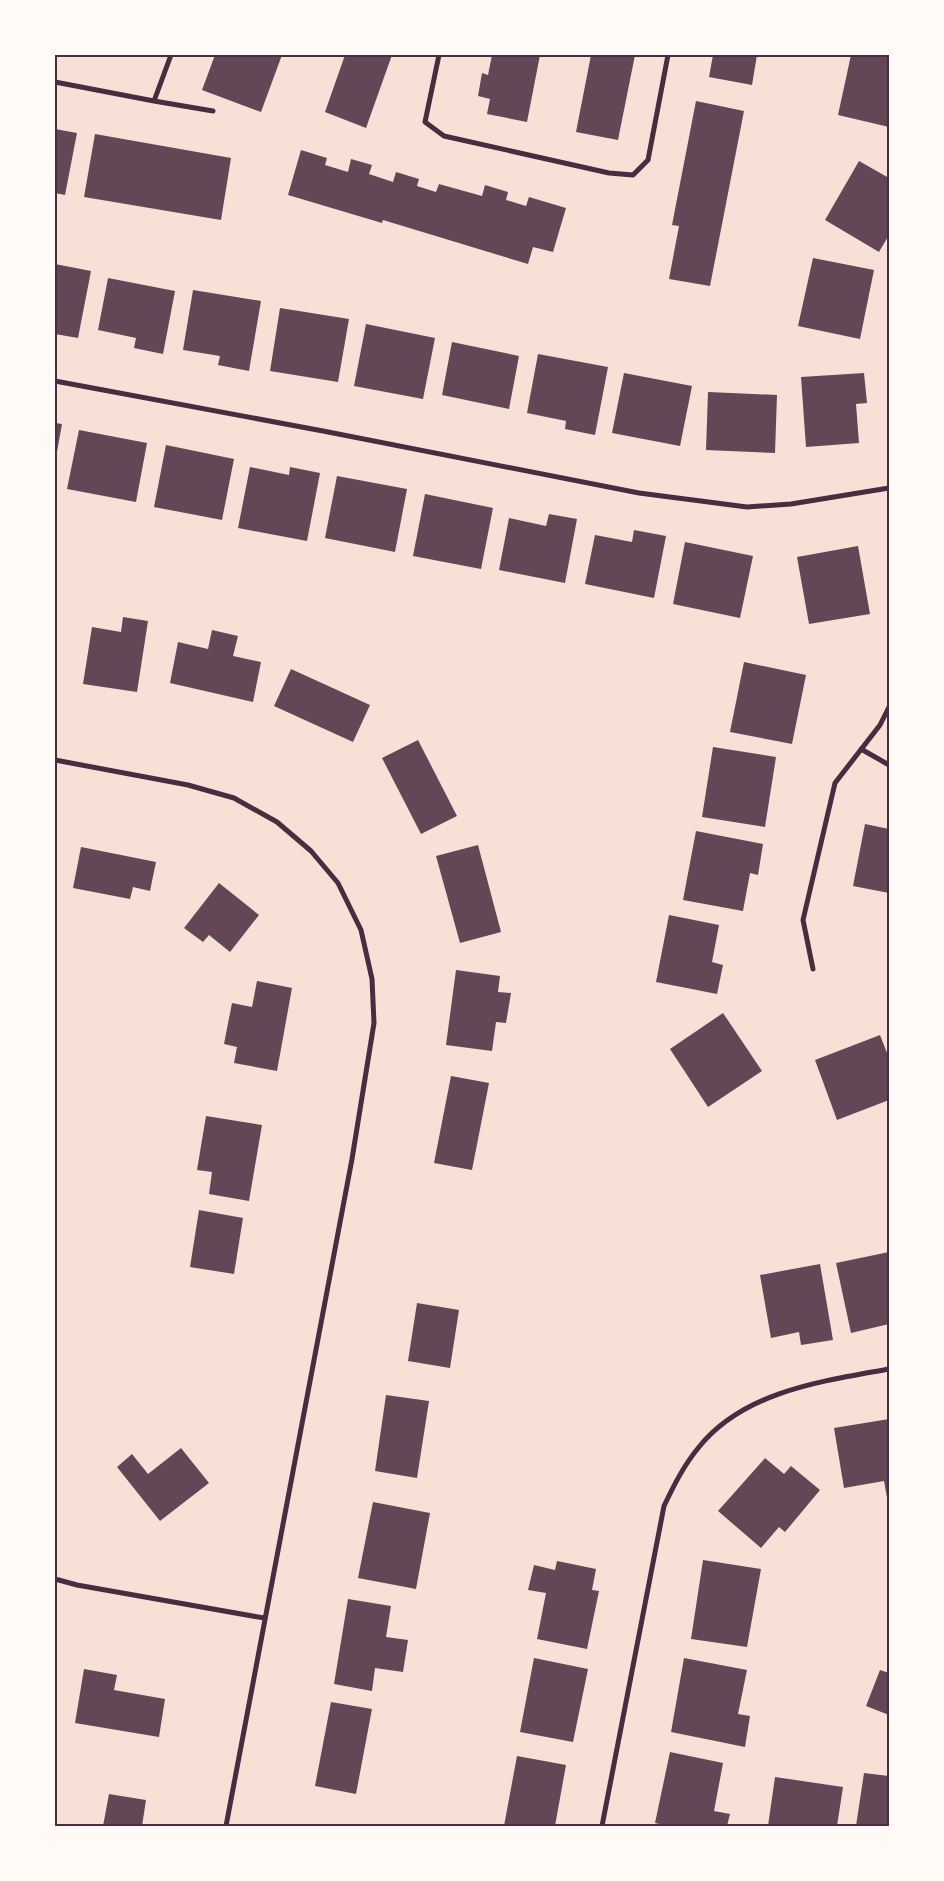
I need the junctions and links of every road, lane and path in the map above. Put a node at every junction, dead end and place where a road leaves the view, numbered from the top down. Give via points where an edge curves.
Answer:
1 (171, 55) edge
2 (439, 55) edge
3 (668, 55) edge
4 (55, 82) edge
5 (154, 101) junction
6 (214, 111) dead end
7 (55, 381) edge
8 (889, 488) edge
9 (889, 707) edge
10 (861, 749) junction
11 (55, 760) edge
12 (889, 765) edge
13 (813, 969) dead end
14 (889, 1369) edge
15 (55, 1579) edge
16 (264, 1618) junction
17 (226, 1826) edge
18 (602, 1826) edge

1 - 5 street
2 - 3 street via 425,122 444,136 609,173 633,175 648,160
4 - 5 street
5 - 6 street
7 - 8 street via 639,492 747,507 792,504
9 - 10 street
10 - 12 street
10 - 13 street via 835,784 802,920
11 - 16 street via 188,785 234,798 277,822 311,851 338,883 361,930 372,979 374,1023 343,1206
14 - 18 street via 797,1388 757,1402 724,1423 700,1446 680,1474 664,1506
15 - 16 street
16 - 17 street

